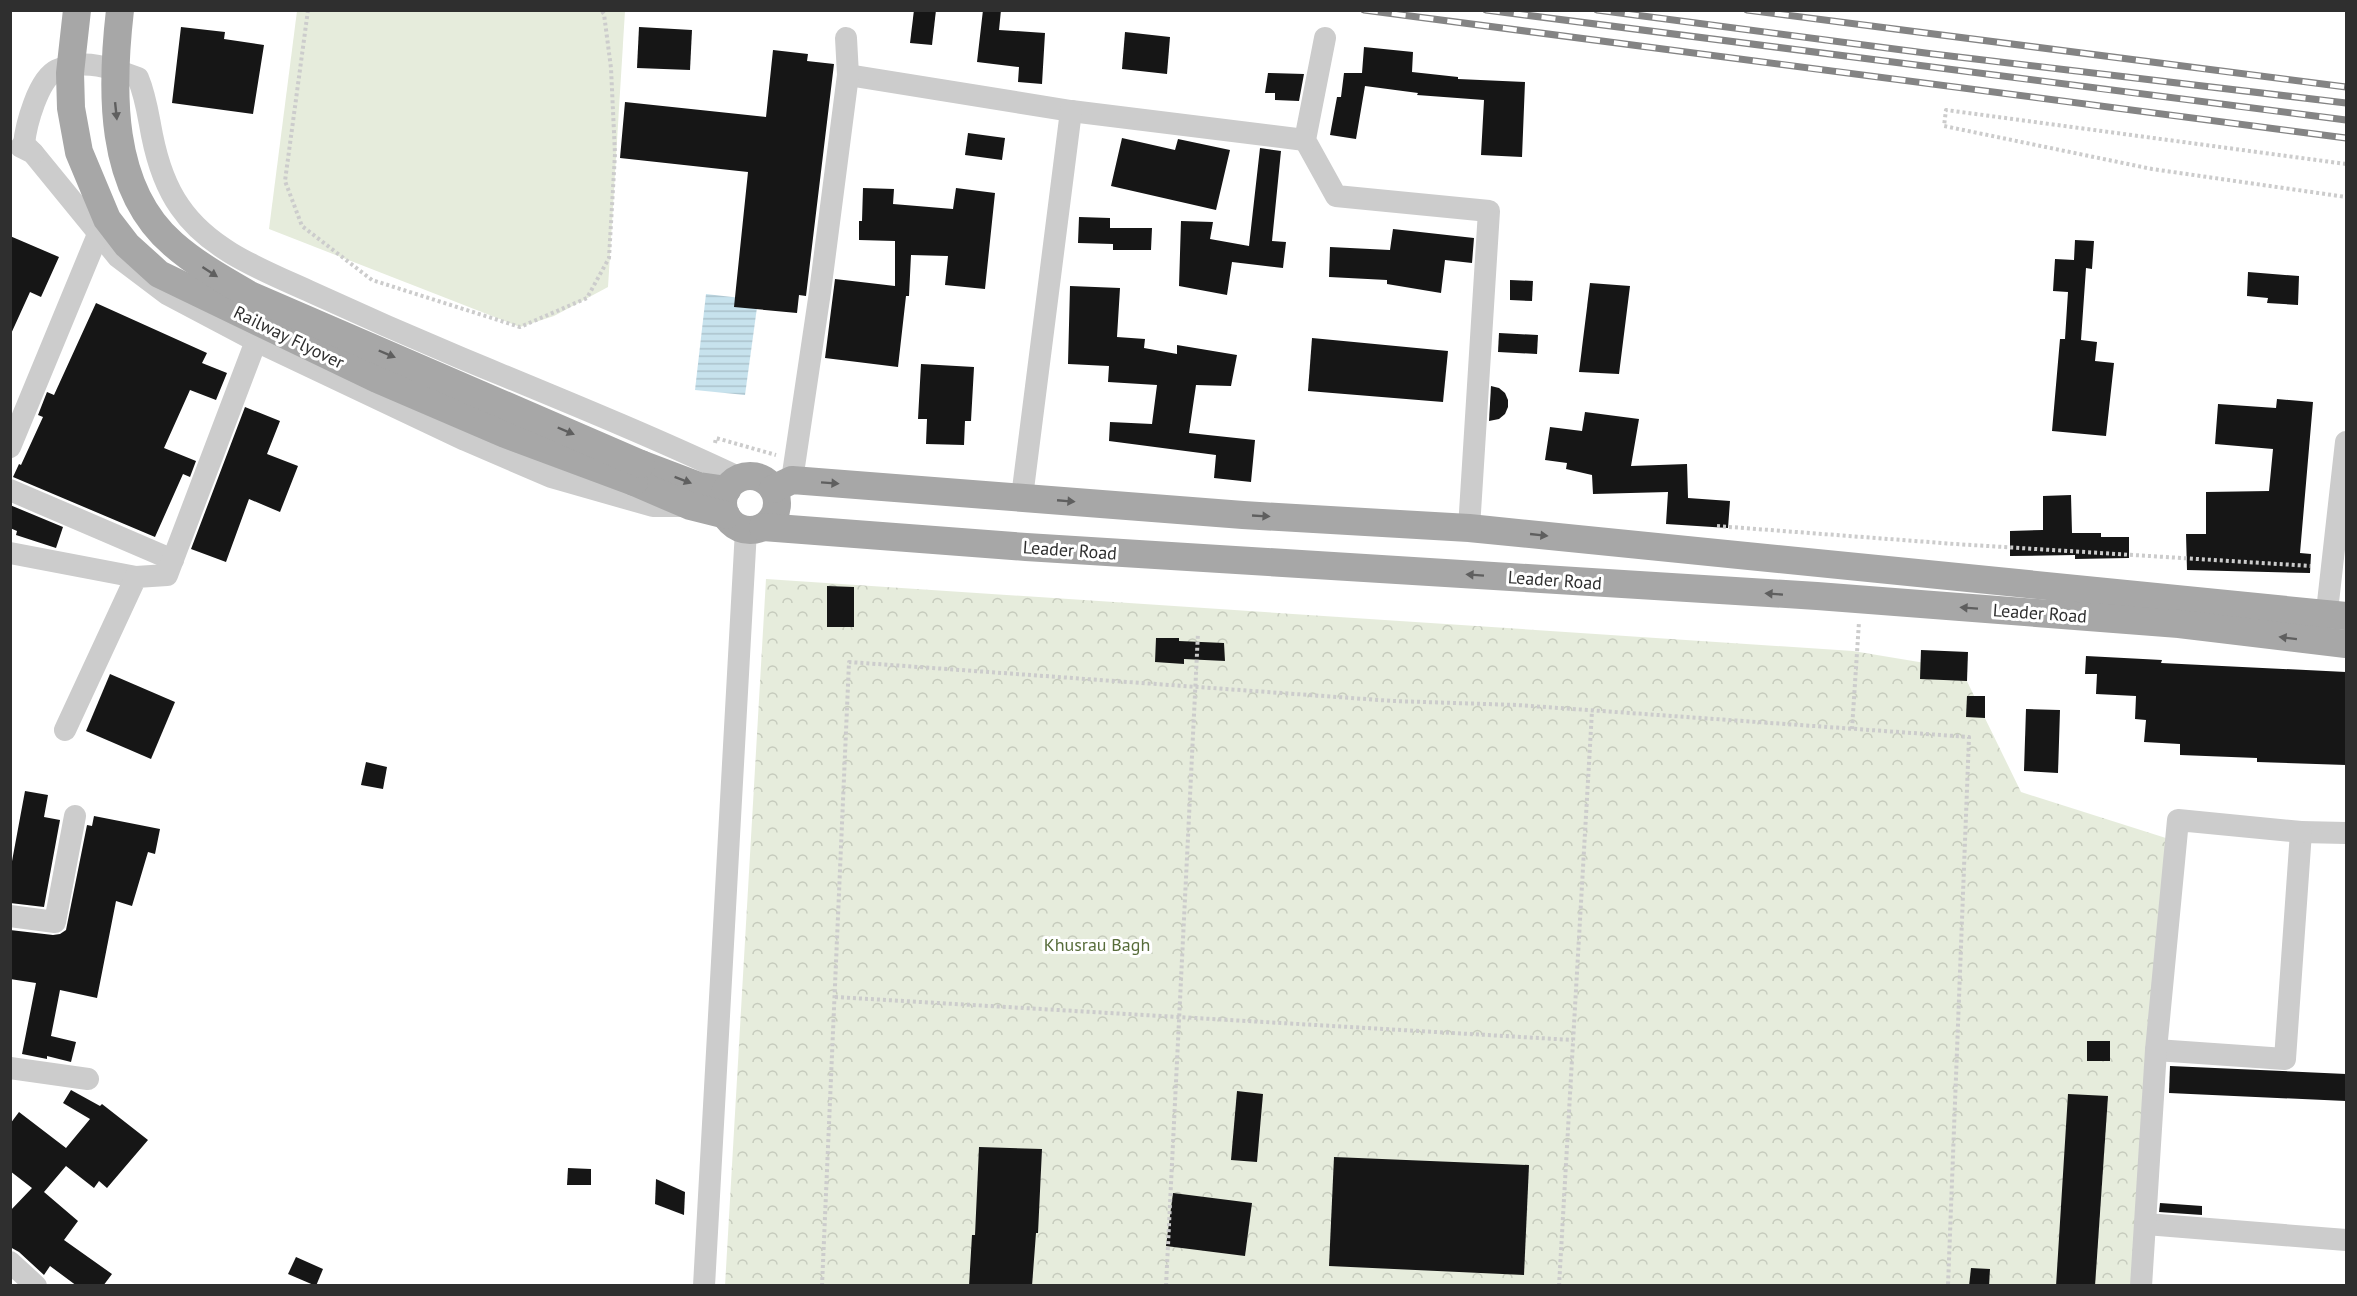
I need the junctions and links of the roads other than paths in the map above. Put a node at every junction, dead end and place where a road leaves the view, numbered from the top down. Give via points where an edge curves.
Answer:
1 (77, 10) edge
2 (120, 10) edge
3 (846, 38) dead end
4 (1325, 38) dead end
5 (848, 75) junction
6 (1071, 111) junction
7 (1305, 140) junction
8 (10, 142) edge
9 (33, 153) junction
10 (99, 232) junction
11 (256, 341) junction
12 (2346, 441) edge
13 (10, 447) edge
14 (637, 472) junction
15 (783, 485) junction
16 (10, 490) edge
17 (1022, 497) junction
18 (690, 506) junction
19 (740, 508) junction
20 (1469, 528) junction
21 (10, 553) edge
22 (173, 560) junction
23 (136, 577) junction
24 (2337, 615) edge
25 (2335, 643) edge
26 (64, 730) dead end
27 (75, 816) dead end
28 (2301, 832) junction
29 (2346, 833) edge
30 (10, 916) edge
31 (2157, 1050) junction
32 (10, 1068) edge
33 (88, 1079) dead end
34 (2146, 1224) junction
35 (2346, 1240) edge
36 (10, 1262) edge
37 (36, 1286) edge
38 (704, 1286) edge
39 (2141, 1286) edge

1 - 14 main road, Railway Flyover, bridge via 70,85 79,152 107,219 127,245 159,274 377,379 506,434
2 -> 14 main road, Railway Flyover, bridge via 115,104 121,146 138,196 172,243 250,296
3 - 5 street
4 - 7 street
5 - 6 street
5 - 15 street via 820,292
6 - 7 street
6 - 17 street
7 - 20 street via 1336,196 1489,211
8 - 9 street
9 - 10 street
9 - 19 street via 24,144 26,122 41,88 55,70 85,64 113,68 138,78 146,96 165,180 180,207 203,233 229,252 370,320 629,428
10 - 11 street via 118,257 167,294
10 - 13 street
11 - 18 street via 551,477 653,506
11 - 22 street
12 - 24 street
14 - 18 main road, Railway Flyover
14 -> 19 main road, Railway Flyover via 699,486
15 -> 17 main road, Leader Road
15 - 19 main road, Leader Road via 759,478
15 - 19 main road via 770,522
16 - 22 street
17 -> 20 main road, Leader Road
18 - 19 main road, Railway Flyover
25 -> 19 main road, Leader Road via 2179,624 1860,600 1026,547
19 - 38 street
20 -> 24 main road, Leader Road
21 - 23 street
22 - 23 street via 167,575
23 - 26 street
24 - 25 street
27 - 30 street via 55,922
28 - 29 street
28 - 31 street via 2178,819
28 - 31 street via 2285,1059
31 - 34 street
32 - 33 street
34 - 35 street
34 - 39 street
36 - 37 street

